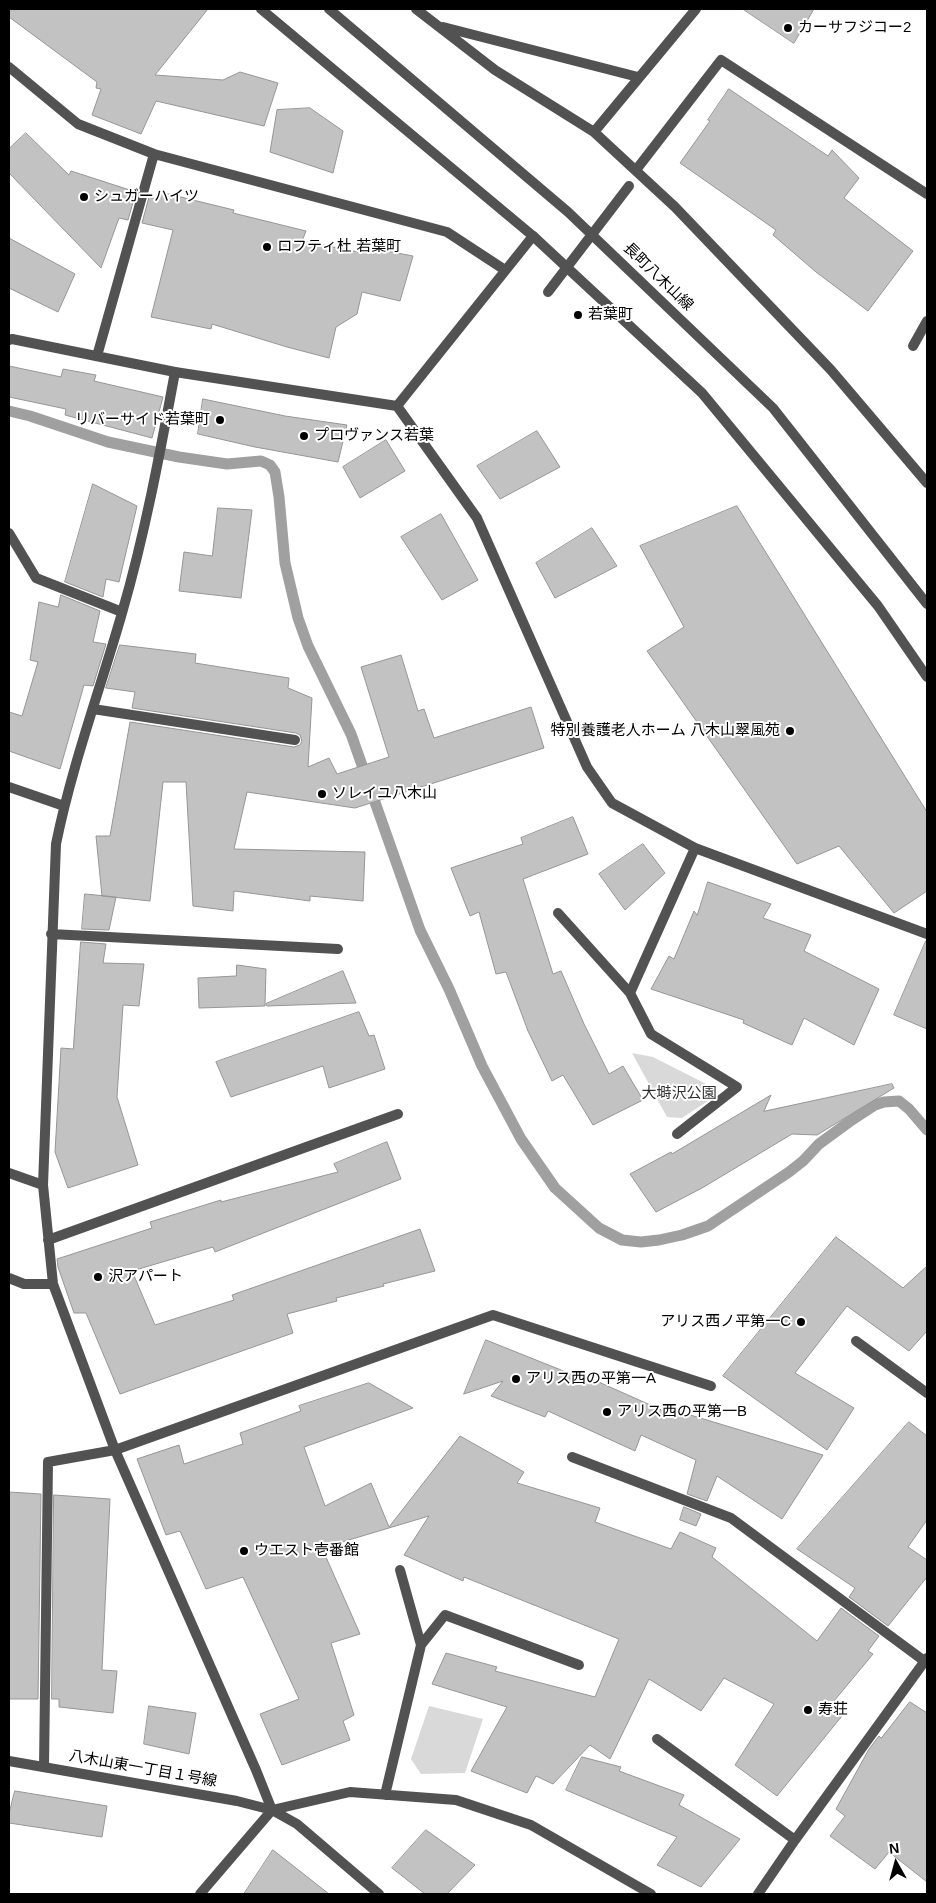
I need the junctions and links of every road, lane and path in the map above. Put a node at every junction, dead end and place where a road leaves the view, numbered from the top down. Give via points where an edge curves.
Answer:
1 (261, 9) edge
2 (329, 9) edge
3 (416, 9) edge
4 (696, 9) edge
5 (438, 26) junction
6 (9, 67) edge
7 (638, 78) junction
8 (594, 132) junction
9 (154, 154) junction
10 (636, 170) junction
11 (629, 186) dead end
12 (927, 194) edge
13 (533, 236) junction
14 (505, 270) junction
15 (548, 292) dead end
16 (927, 321) edge
17 (9, 340) edge
18 (913, 346) dead end
19 (98, 356) junction
20 (175, 372) junction
21 (398, 406) junction
22 (927, 483) edge
23 (9, 533) edge
24 (927, 604) edge
25 (122, 612) junction
26 (927, 677) edge
27 (92, 709) junction
28 (295, 740) dead end
29 (9, 788) edge
30 (64, 806) junction
31 (695, 848) junction
32 (558, 913) dead end
33 (51, 934) junction
34 (927, 934) edge
35 (338, 949) dead end
36 (630, 993) junction
37 (398, 1114) dead end
38 (677, 1134) dead end
39 (9, 1173) edge
40 (43, 1185) junction
41 (48, 1240) junction
42 (9, 1278) edge
43 (53, 1284) junction
44 (856, 1341) dead end
45 (711, 1386) dead end
46 (927, 1393) edge
47 (115, 1450) junction
48 (572, 1457) dead end
49 (400, 1570) dead end
50 (421, 1645) junction
51 (926, 1661) edge
52 (578, 1665) dead end
53 (657, 1739) dead end
54 (9, 1762) edge
55 (44, 1767) junction
56 (385, 1795) junction
57 (272, 1810) junction
58 (795, 1840) junction
59 (200, 1894) edge
60 (379, 1894) edge
61 (651, 1894) edge
62 (758, 1894) edge

1 - 13 street
2 - 24 street, 長町八木山線 via 568,212 773,408
3 - 5 street
4 - 7 street
5 - 7 street
5 - 8 street via 495,70
6 - 9 street via 78,124
7 - 8 street
8 - 10 street
9 - 14 street via 447,232
9 - 19 street
10 - 12 street via 721,60
10 - 22 street via 831,370
11 - 15 street, bridge
13 - 14 street
13 - 26 street via 702,393 878,606
14 - 21 street
16 - 18 street
17 - 19 street
19 - 20 street
20 - 21 street
20 - 25 street via 146,518
21 - 31 street via 477,518 587,768 612,804
23 - 25 street via 36,578
25 - 27 street
27 - 28 street
27 - 30 street
29 - 30 street
30 - 33 street via 56,844
31 - 34 street
31 - 36 street
32 - 36 street
33 - 35 street
33 - 40 street
36 - 38 street via 651,1034 737,1087
37 - 41 street
39 - 40 street
40 - 41 street
41 - 43 street
42 - 43 street via 24,1284
43 - 47 street
44 - 46 street
45 - 47 street via 493,1315
47 - 55 street via 48,1462
47 - 57 street
48 - 51 street via 731,1518
49 - 50 street
50 - 52 street via 445,1615
50 - 56 street
51 - 58 street
53 - 58 street
54 - 55 street, 八木山東一丁目１号線
55 - 57 street, 八木山東一丁目１号線
56 - 57 street via 350,1792
56 - 61 street via 456,1800 531,1825
57 - 59 street
57 - 60 street via 297,1824
58 - 62 street

